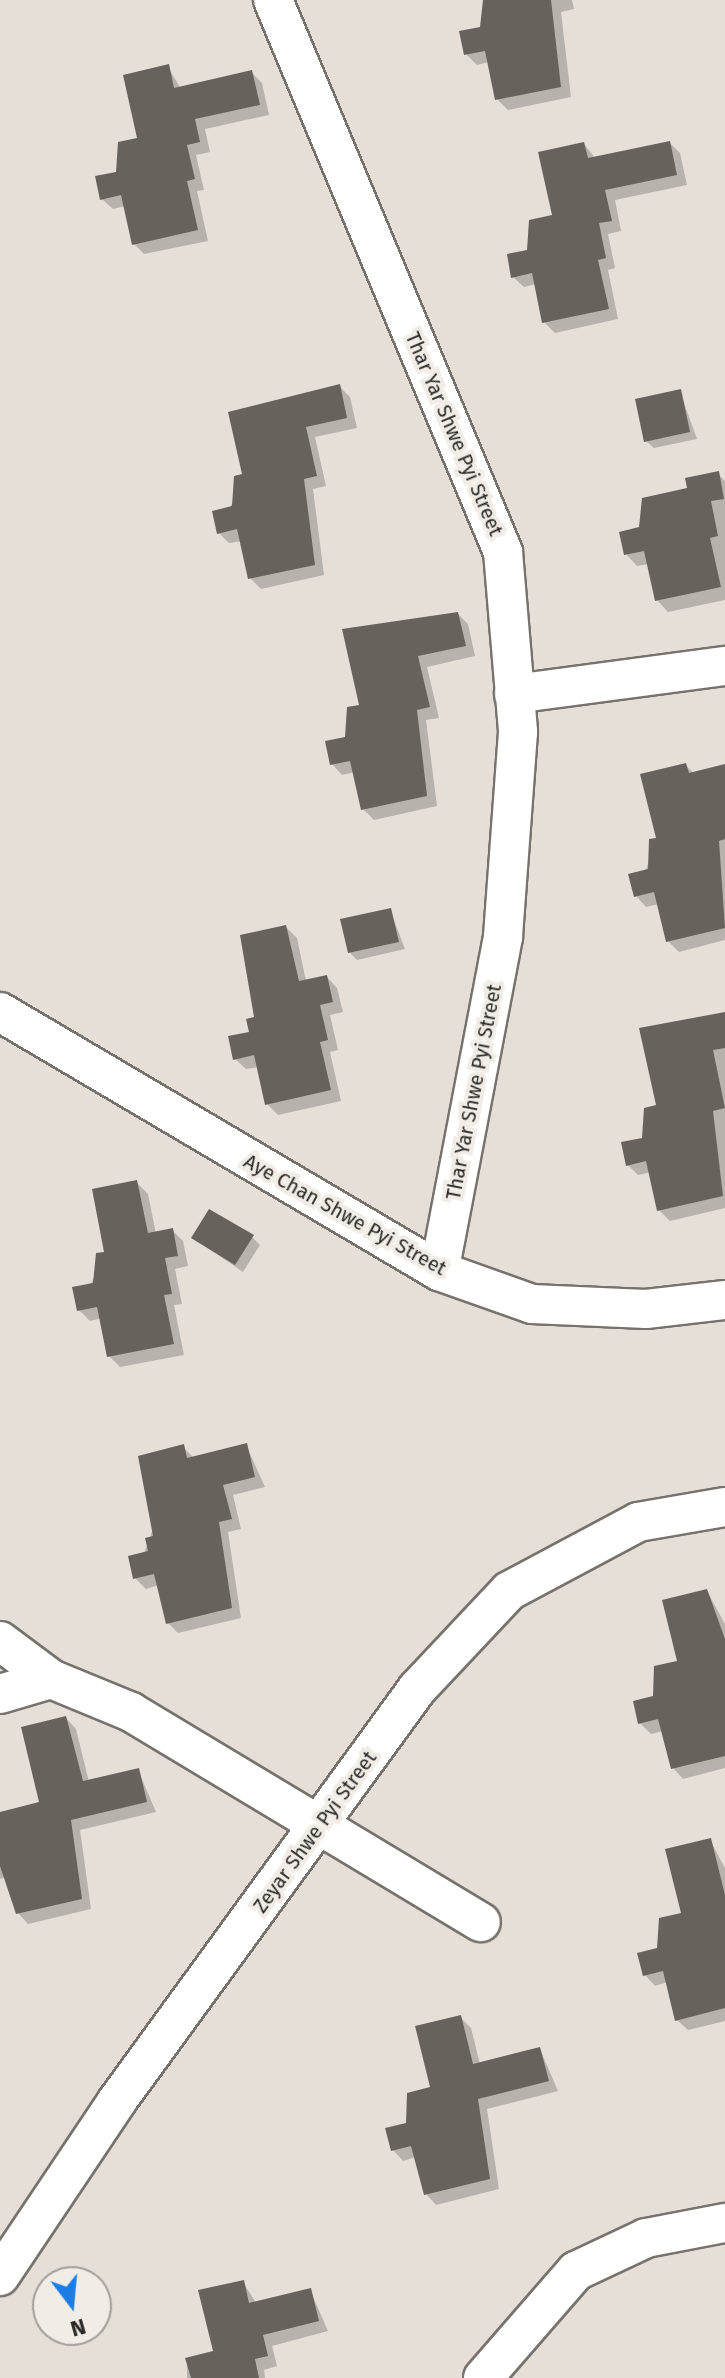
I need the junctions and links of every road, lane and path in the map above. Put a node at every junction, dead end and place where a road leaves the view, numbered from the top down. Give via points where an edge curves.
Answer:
1 (273, 0) edge
2 (725, 666) edge
3 (514, 694) junction
4 (0, 1012) edge
5 (439, 1271) junction
6 (725, 1300) edge
7 (725, 1507) edge
8 (0, 1641) edge
9 (51, 1679) junction
10 (0, 1694) edge
11 (321, 1826) junction
12 (481, 1922) dead end
13 (725, 2223) edge
14 (0, 2276) edge
15 (483, 2378) edge

1 - 3 street, Thar Yar Shwe Pyi Street via 503,552
2 - 3 street
3 - 5 street, Thar Yar Shwe Pyi Street via 503,937
4 - 5 street, Aye Chan Shwe Pyi Street
5 - 6 street, Aye Chan Shwe Pyi Street via 532,1304 646,1309
7 - 11 street, Zeyar Shwe Pyi Street via 638,1522 509,1591 417,1689
8 - 9 street
9 - 10 street
9 - 11 street via 131,1712
11 - 12 street
11 - 14 street, Zeyar Shwe Pyi Street via 117,2101
13 - 15 street via 646,2238 576,2271

